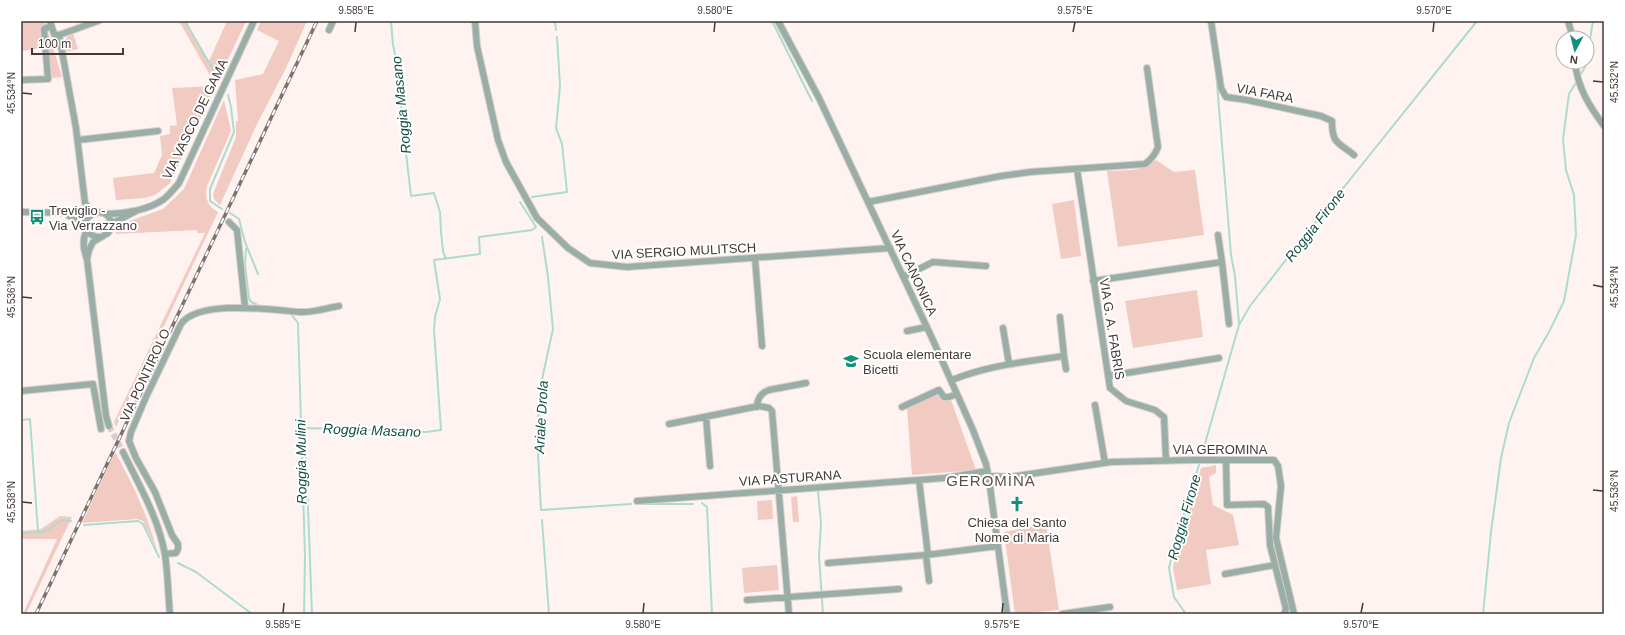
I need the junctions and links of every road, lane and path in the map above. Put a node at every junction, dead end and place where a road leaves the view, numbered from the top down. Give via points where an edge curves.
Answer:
1 (98, 21) edge
2 (254, 21) edge
3 (333, 21) edge
4 (475, 21) edge
5 (778, 21) edge
6 (1211, 21) edge
7 (51, 23) edge
8 (329, 30) dead end
9 (59, 35) junction
10 (1147, 68) dead end
11 (1576, 70) edge
12 (21, 80) edge
13 (1604, 126) edge
14 (158, 131) dead end
15 (78, 140) junction
16 (1354, 155) dead end
17 (1077, 169) junction
18 (868, 202) junction
19 (140, 209) junction
20 (21, 212) edge
21 (54, 213) junction
22 (92, 214) junction
23 (106, 214) junction
24 (230, 222) dead end
25 (86, 228) junction
26 (110, 229) junction
27 (1218, 235) dead end
28 (101, 237) junction
29 (890, 248) junction
30 (755, 258) junction
31 (87, 259) junction
32 (1222, 262) junction
33 (986, 266) dead end
34 (904, 277) junction
35 (1093, 281) junction
36 (339, 306) dead end
37 (245, 307) junction
38 (1060, 317) dead end
39 (1229, 324) dead end
40 (927, 327) junction
41 (1003, 328) dead end
42 (907, 331) dead end
43 (762, 346) dead end
44 (1064, 356) junction
45 (1219, 358) dead end
46 (1010, 364) junction
47 (1066, 369) dead end
48 (1108, 376) junction
49 (952, 380) junction
50 (806, 383) dead end
51 (21, 391) edge
52 (958, 394) junction
53 (1095, 405) dead end
54 (757, 407) junction
55 (902, 407) dead end
56 (706, 417) junction
57 (669, 424) dead end
58 (109, 426) tunnel mouth
59 (101, 429) tunnel mouth
60 (123, 452) tunnel mouth
61 (1166, 460) junction
62 (1226, 460) junction
63 (1105, 463) junction
64 (710, 466) dead end
65 (1010, 477) junction
66 (989, 478) junction
67 (919, 480) junction
68 (778, 490) junction
69 (637, 501) dead end
70 (998, 546) junction
71 (165, 554) junction
72 (927, 555) junction
73 (828, 563) dead end
74 (1275, 565) junction
75 (1225, 574) dead end
76 (929, 581) dead end
77 (899, 589) dead end
78 (788, 597) junction
79 (747, 600) dead end
80 (1110, 607) dead end
81 (170, 614) edge
82 (789, 614) edge
83 (1007, 614) edge
84 (1062, 614) edge
85 (1284, 614) edge
86 (1294, 614) edge

1 - 9 street
2 - 19 street, VIA VASCO DE GAMA via 179,183 164,199
3 - 8 street
4 - 30 street, VIA SERGIO MULITSCH via 477,46 498,140 506,162 537,218 568,248 590,263 612,266
5 - 18 street, VIA CANONICA via 819,98
6 - 16 street, VIA FARA via 1221,88 1226,97 1321,116 1332,121 1332,135 1335,140
7 - 9 street via 54,34
7 - 12 street via 44,29 48,79
9 - 15 street
10 - 17 street via 1158,141 1156,154 1145,164
11 - 13 street via 1591,109
14 - 15 street
15 - 22 street via 85,203
17 - 18 street via 1001,176
17 - 35 street, VIA G. A. FABRIS
18 - 29 street, VIA CANONICA
19 - 23 street, VIA VASCO DE GAMA
19 - 26 street, VIA VASCO DE GAMA via 115,222
20 - 21 street
21 - 22 street
21 - 25 street via 74,216 82,221
22 - 23 street
22 - 25 street
23 - 26 street via 111,221
24 - 37 street via 237,230
25 - 28 street via 92,236
25 - 31 street, VIA PONTIROLO via 83,242
26 - 28 street
27 - 32 street
28 - 31 street, VIA PONTIROLO via 93,242
29 - 30 street, VIA SERGIO MULITSCH
29 - 34 street, VIA CANONICA
30 - 43 street
31 - 58 street, VIA PONTIROLO
32 - 35 street
32 - 39 street
33 - 34 street via 933,262
34 - 40 street, VIA CANONICA
35 - 48 street, VIA G. A. FABRIS
36 - 37 street, VIA PONTIROLO via 301,312
37 - 71 street, VIA PONTIROLO via 202,312 185,319 167,352 131,432 129,440 136,458 155,492 178,544 176,553
38 - 44 street
40 - 42 street
40 - 49 street, VIA CANONICA
41 - 46 street
44 - 46 street
44 - 47 street
45 - 48 street
46 - 49 street via 986,368
48 - 61 street, VIA G. A. FABRIS via 1110,388 1126,401 1155,410 1164,417
49 - 52 street, VIA CANONICA
50 - 54 street via 764,392 758,399
51 - 59 street via 93,384
52 - 55 street via 944,397 939,390
52 - 66 street, VIA CANONICA via 975,434
53 - 63 street
54 - 56 street
54 - 68 street via 769,408 773,415
56 - 57 street
56 - 64 street
60 - 71 street via 146,497
61 - 62 street, VIA GEROMINA
61 - 63 street, VIA GEROMINA
62 - 74 street via 1227,505 1264,504 1268,508 1269,536
62 - 86 street, VIA GEROMINA via 1270,459 1278,466 1281,495 1276,538
63 - 65 street, VIA GEROMINA
65 - 66 street, VIA GEROMINA
65 - 66 street, VIA GEROMINA
66 - 67 street, VIA PASTURANA
66 - 70 street, VIA CANONICA
67 - 68 street, VIA PASTURANA
67 - 72 street
68 - 69 street, VIA PASTURANA
68 - 78 street
70 - 72 street
70 - 83 street, VIA CANONICA
71 - 81 street
72 - 73 street
72 - 76 street
74 - 75 street
74 - 85 street via 1286,609
77 - 78 street
78 - 79 street
78 - 82 street
80 - 84 street

